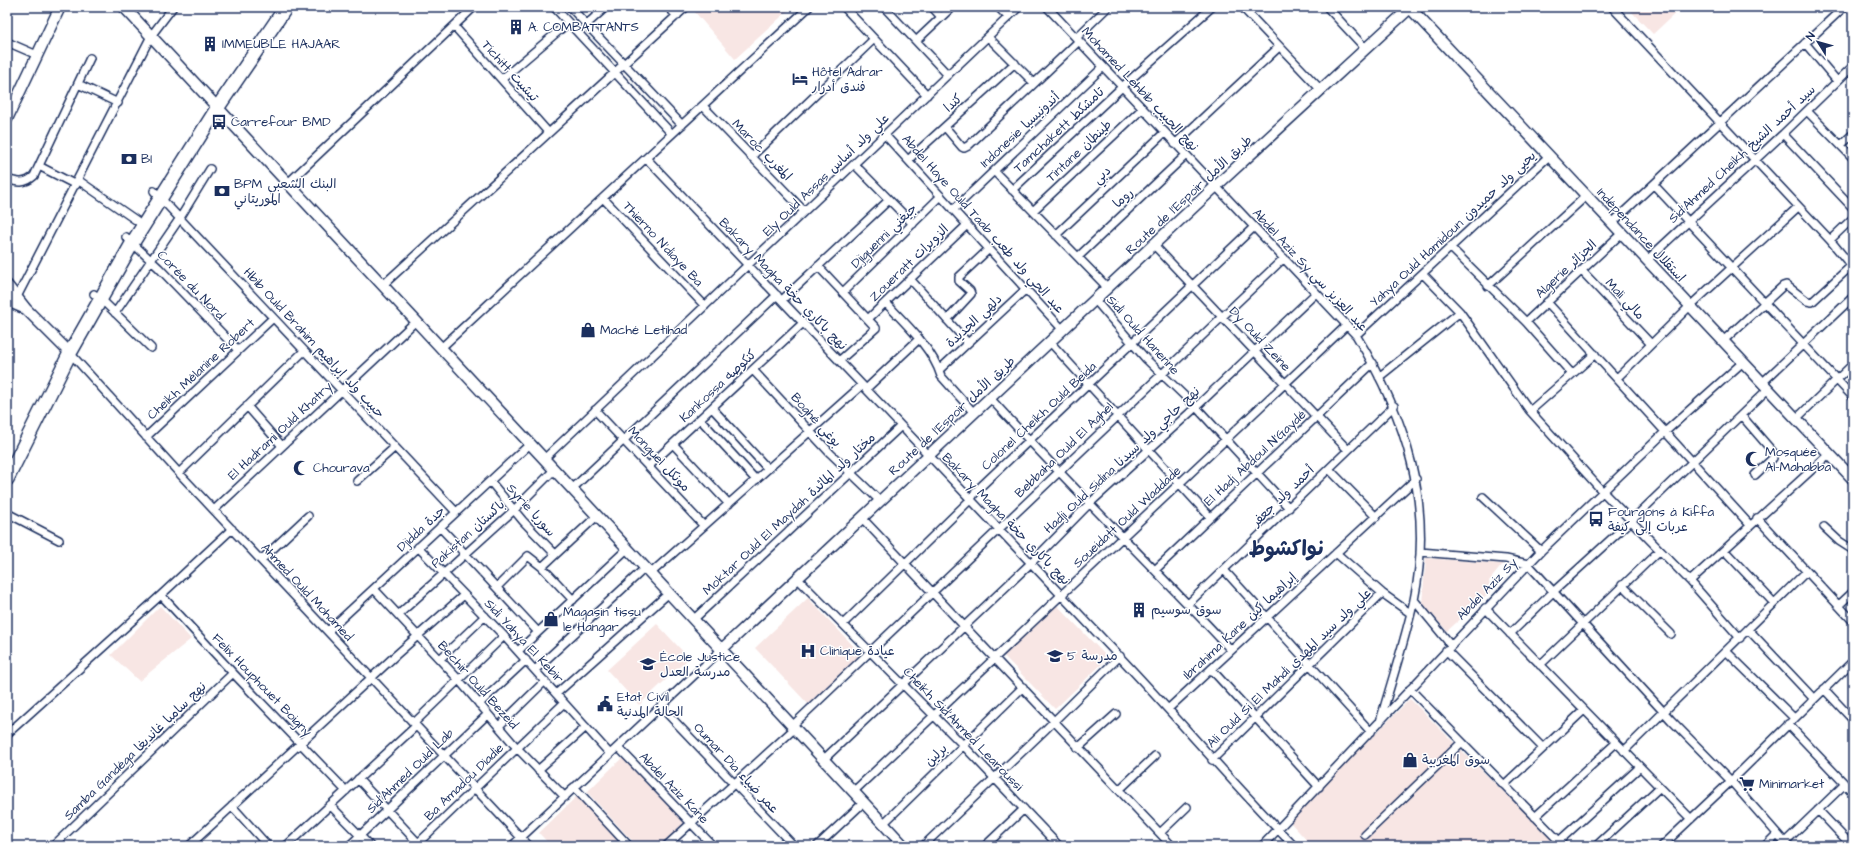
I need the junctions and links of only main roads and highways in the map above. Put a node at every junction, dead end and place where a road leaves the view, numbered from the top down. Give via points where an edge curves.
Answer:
1 (278, 7) edge
2 (286, 7) edge
3 (215, 104) junction
4 (67, 350) junction
5 (7, 460) edge
6 (7, 479) edge

1 - 3 highway
2 - 3 highway
3 - 4 highway via 140,222
4 - 5 highway
4 - 6 highway

